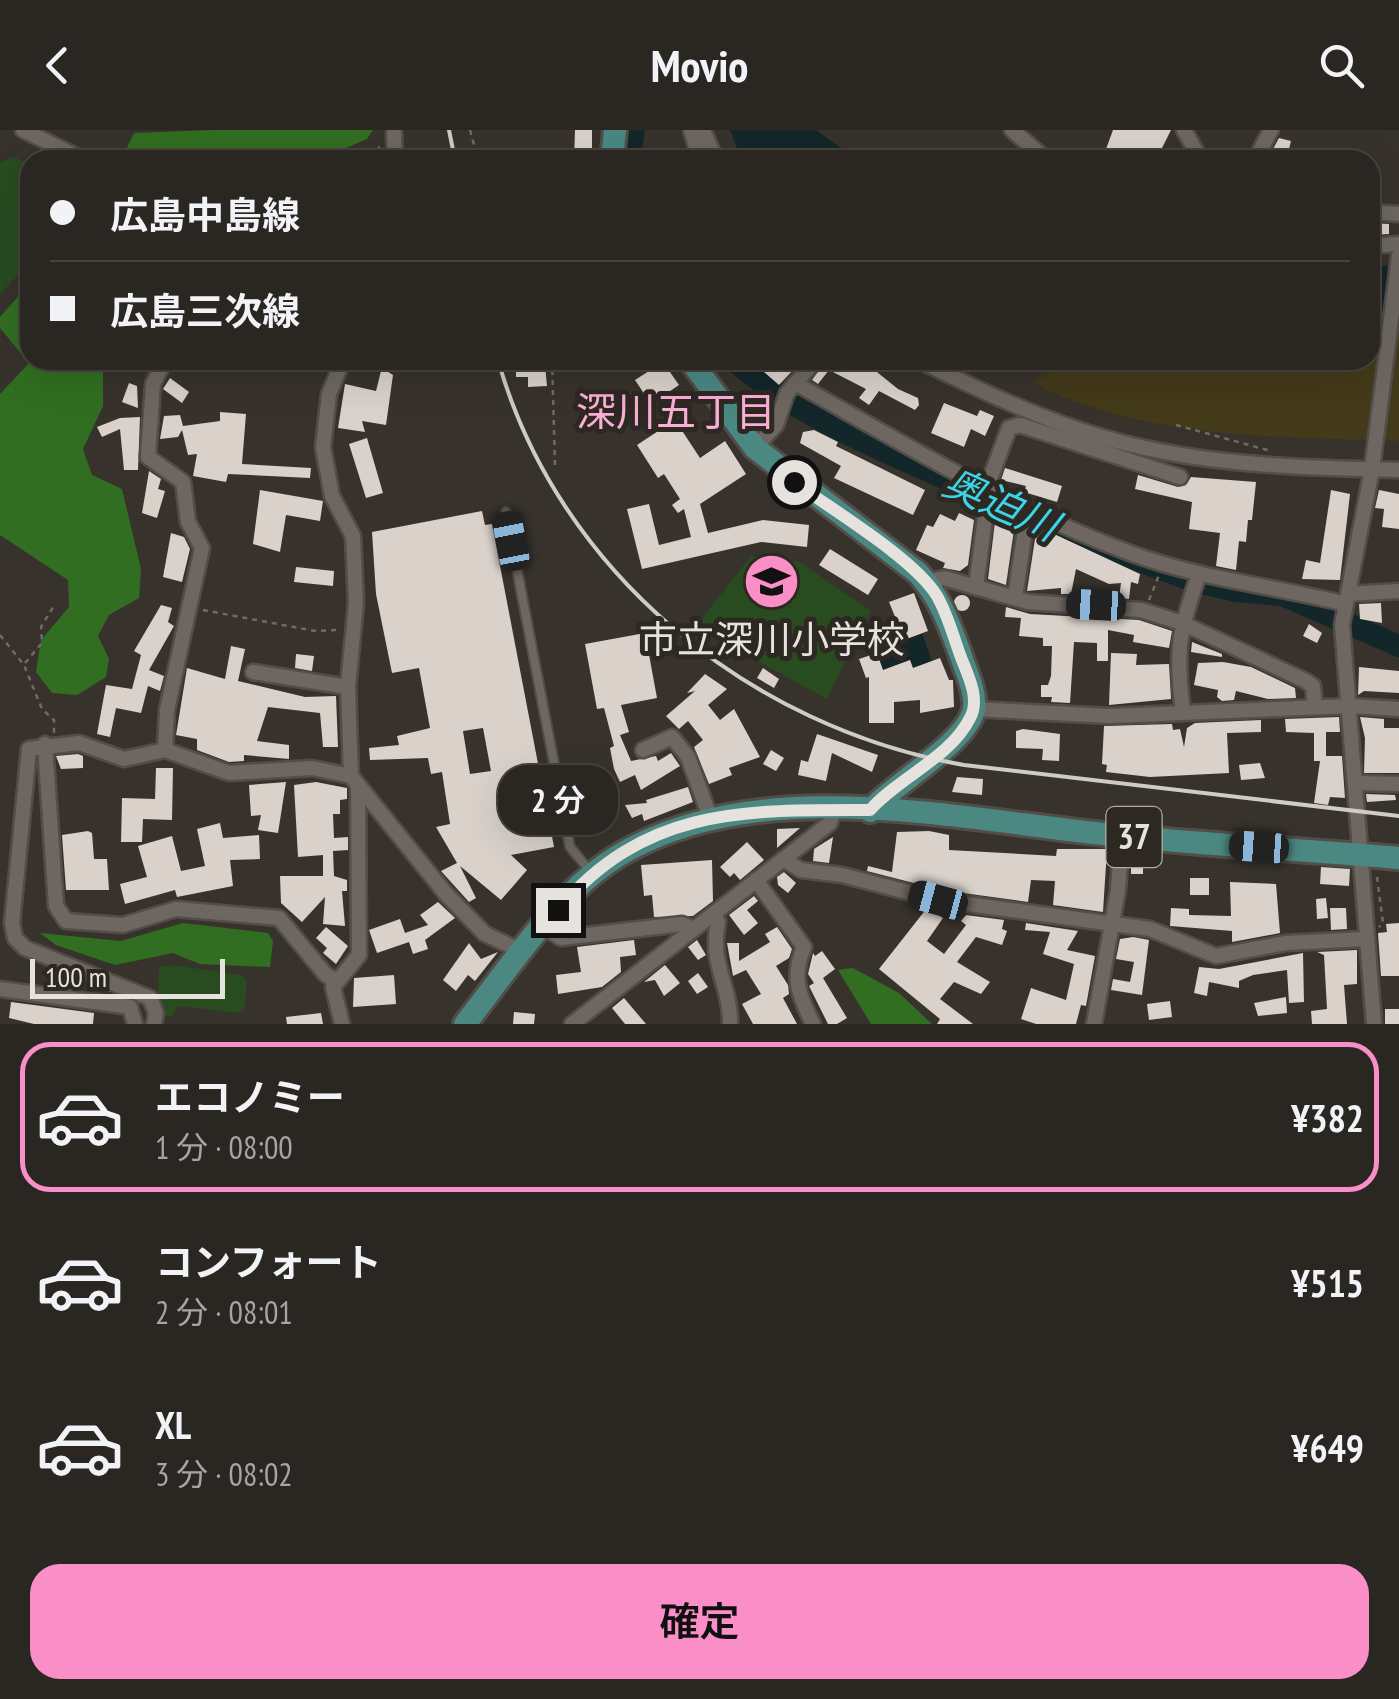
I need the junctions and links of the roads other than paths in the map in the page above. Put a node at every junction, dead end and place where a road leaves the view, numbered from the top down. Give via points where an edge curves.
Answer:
1 (23, 130) edge
2 (1012, 130) edge
3 (394, 133) dead end
4 (64, 150) edge
5 (395, 150) edge
6 (1035, 150) edge
7 (1399, 256) edge
8 (160, 370) edge
9 (338, 370) edge
10 (697, 370) edge
11 (807, 370) edge
12 (938, 370) edge
13 (796, 383) junction
14 (754, 448) junction
15 (1373, 465) junction
16 (1399, 470) edge
17 (1180, 477) dead end
18 (988, 496) junction
19 (506, 512) dead end
20 (1199, 574) junction
21 (926, 582) junction
22 (976, 587) junction
23 (1399, 591) edge
24 (1015, 598) junction
25 (1347, 599) junction
26 (1182, 623) junction
27 (253, 672) dead end
28 (348, 687) junction
29 (1352, 706) junction
30 (1315, 707) junction
31 (974, 709) junction
32 (1399, 709) edge
33 (1184, 712) junction
34 (49, 744) junction
35 (165, 750) junction
36 (642, 750) dead end
37 (354, 781) junction
38 (1357, 783) junction
39 (1399, 784) edge
40 (834, 810) junction
41 (870, 810) junction
42 (710, 817) junction
43 (1122, 836) junction
44 (783, 858) junction
45 (1399, 858) edge
46 (1369, 860) junction
47 (593, 874) junction
48 (756, 880) junction
49 (712, 915) junction
50 (1113, 922) junction
51 (544, 927) junction
52 (694, 929) junction
53 (1366, 938) junction
54 (523, 952) junction
55 (336, 981) junction
56 (0, 989) edge
57 (734, 1021) edge
58 (135, 1024) edge
59 (154, 1024) edge
60 (342, 1024) edge
61 (465, 1024) edge
62 (572, 1024) edge
63 (812, 1024) edge
64 (1094, 1024) edge
65 (1374, 1024) edge

1 - 4 street
2 - 6 street
3 - 5 street
7 - 15 street
8 - 35 street via 153,384 148,457 182,482 188,522 200,538
9 - 28 street via 328,394 323,446 332,496 353,536
10 - 14 main road
11 - 13 street
12 - 15 street via 999,400 1133,446 1212,458
13 - 14 street via 776,425
13 - 18 street
14 - 21 main road
15 - 16 street
15 - 25 street
17 - 18 street via 1014,425
18 - 20 street via 1158,565
18 - 22 street
18 - 24 street via 1026,522
19 - 47 lane via 570,847
20 - 25 street via 1232,588
20 - 26 street
21 - 22 street via 944,578
21 - 31 main road via 961,657
22 - 24 street
23 - 25 street
24 - 26 street via 1144,610
25 - 29 street via 1343,668
26 - 30 street via 1306,681
26 - 33 street via 1176,662
27 - 28 street
28 - 37 street
29 - 30 street
29 - 32 street
29 - 38 street
30 - 33 street
31 - 33 street via 1110,716
31 - 41 main road via 956,738
34 - 35 street via 90,745 124,758
34 - 55 street via 56,906 66,922 124,925 176,909 279,918
34 - 59 street via 28,749 15,938 24,948 150,998
35 - 37 street via 230,772 312,768
36 - 42 street via 672,737 688,756
37 - 54 street via 485,934
37 - 55 street via 359,955
38 - 39 street
38 - 46 street
40 - 41 main road, 37
40 - 42 main road, 37
40 - 44 street via 830,823
41 - 43 main road, 37
42 - 47 main road, 37 via 628,850
43 - 46 main road, 37
43 - 50 street
44 - 48 street
44 - 50 street via 801,870 938,900
45 - 46 main road, 37
46 - 53 street
47 - 51 main road, 37
48 - 49 street
48 - 63 street via 804,947 796,984
49 - 52 street
49 - 57 street via 718,922 715,966
50 - 53 street via 1216,956
50 - 64 street
51 - 52 street via 561,938 682,924
51 - 54 main road, 37
52 - 62 street
53 - 65 street
54 - 61 main road, 37
55 - 60 street
56 - 58 street via 130,1006

